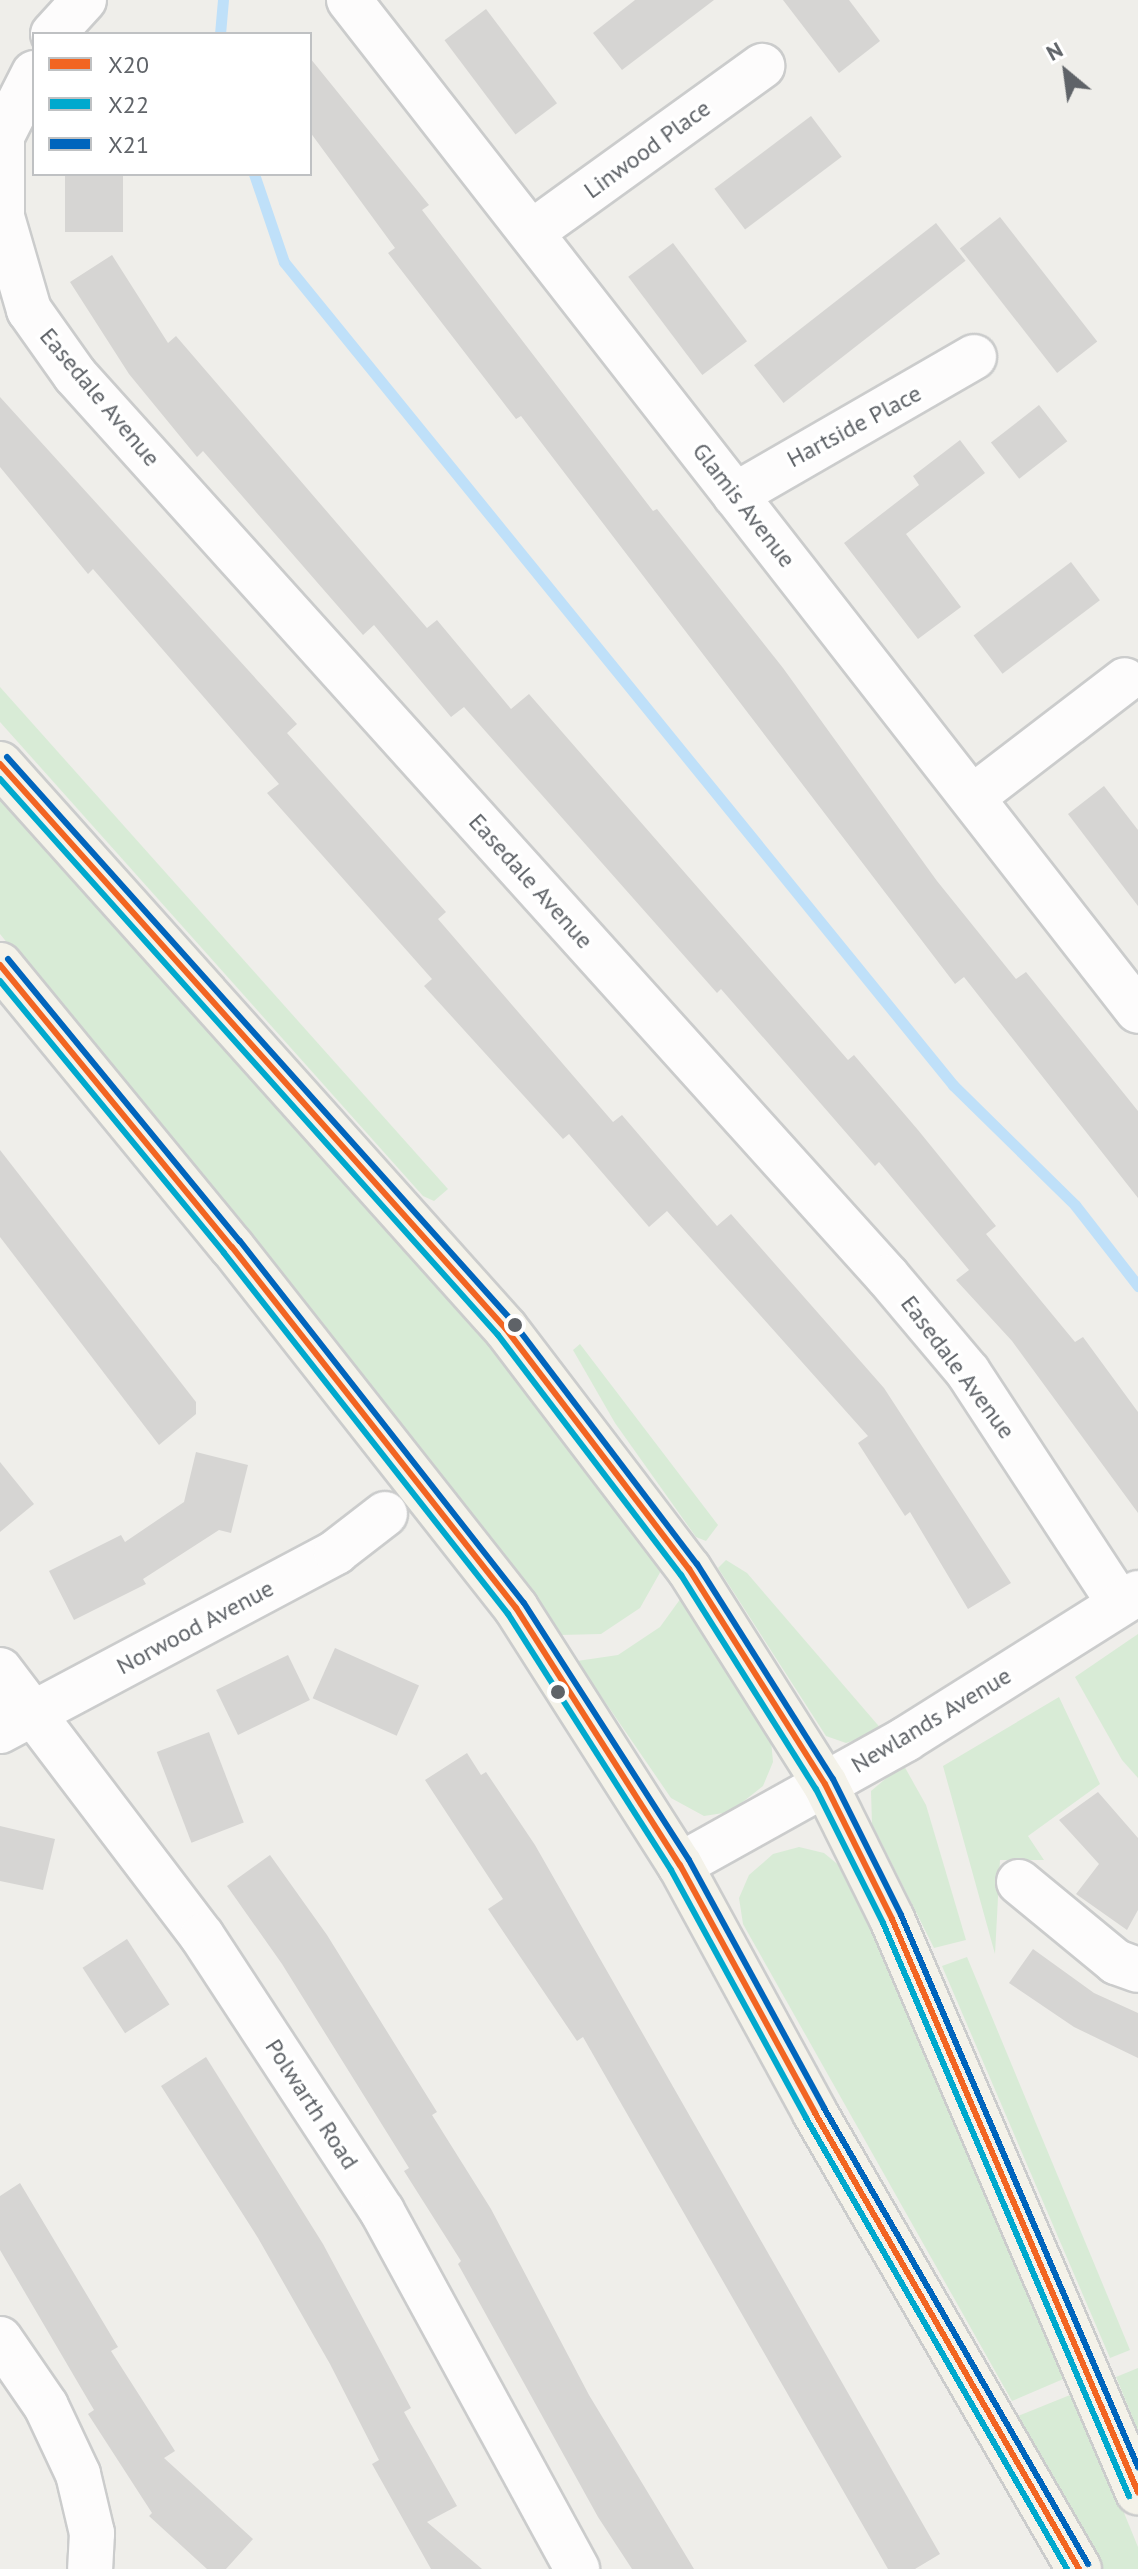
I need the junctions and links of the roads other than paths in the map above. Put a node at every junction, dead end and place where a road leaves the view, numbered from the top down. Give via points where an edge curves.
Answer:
1 (84, 0) edge
2 (349, 0) edge
3 (55, 32) edge
4 (762, 66) dead end
5 (32, 77) edge
6 (1, 140) edge
7 (532, 232) junction
8 (974, 357) dead end
9 (735, 495) junction
10 (1125, 680) dead end
11 (0, 764) edge
12 (974, 796) junction
13 (0, 965) edge
14 (1138, 1011) edge
15 (385, 1514) dead end
16 (1128, 1598) edge
17 (0, 1670) edge
18 (16, 1722) edge
19 (825, 1784) junction
20 (680, 1865) junction
21 (1019, 1882) dead end
22 (1138, 1970) edge
23 (0, 2339) edge
24 (1138, 2492) edge
25 (90, 2569) edge
26 (577, 2569) edge
27 (1079, 2569) edge

1 - 3 street
2 - 7 street, Glamis Avenue
4 - 7 street, Linwood Place
5 - 6 street
6 - 16 street, Easedale Avenue via 2,217 29,310 75,375 888,1277 968,1372
7 - 9 street, Glamis Avenue
8 - 9 street, Hartside Place
9 - 12 street, Glamis Avenue
10 - 12 street
11 - 19 main road via 506,1329 689,1569
12 - 14 street, Glamis Avenue
13 - 20 main road via 232,1247 516,1608
15 - 18 street, Norwood Avenue via 336,1552
16 - 19 street, Newlands Avenue via 906,1739
17 - 18 street, Polwarth Road
18 - 26 street, Polwarth Road via 202,1936 382,2211
19 - 20 street, Newlands Avenue
19 - 24 main road via 892,1919
20 - 27 main road via 815,2113
21 - 22 street via 1116,1962
23 - 25 street via 46,2406 78,2474 92,2533

